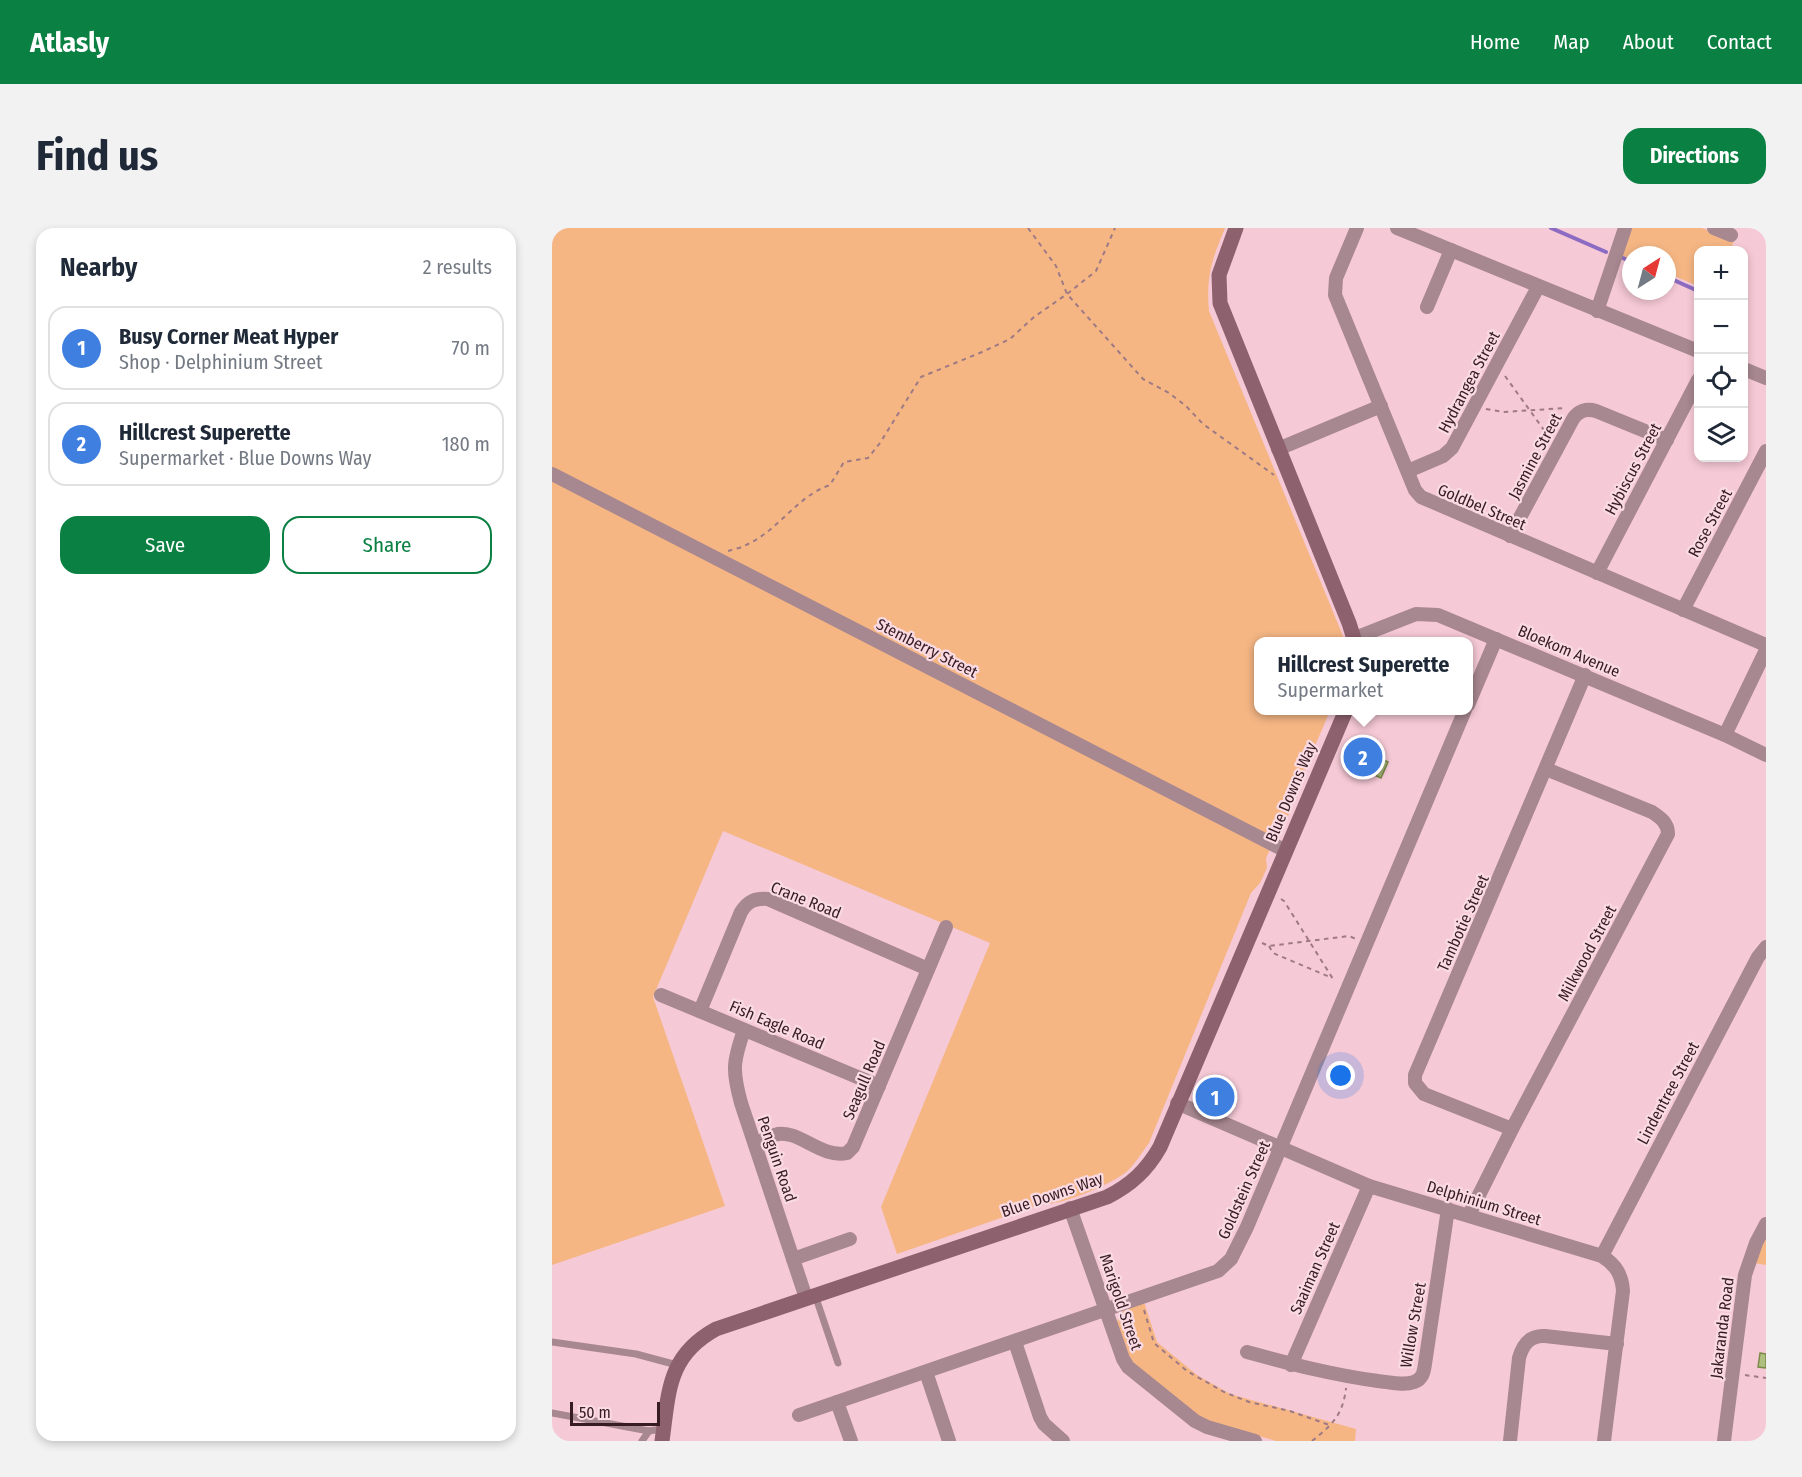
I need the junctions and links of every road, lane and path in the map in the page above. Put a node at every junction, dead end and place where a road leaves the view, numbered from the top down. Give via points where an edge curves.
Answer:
1 (1028, 228) edge
2 (1115, 228) edge
3 (1236, 228) edge
4 (1357, 228) edge
5 (1397, 228) edge
6 (1624, 228) edge
7 (1714, 228) edge
8 (1731, 235) dead end
9 (1451, 250) junction
10 (1538, 287) junction
11 (1068, 294) junction
12 (1427, 307) dead end
13 (1597, 311) junction
14 (1694, 349) edge
15 (1497, 364) junction
16 (1748, 371) edge
17 (1766, 378) edge
18 (1694, 388) edge
19 (1381, 406) junction
20 (1474, 407) junction
21 (1529, 409) junction
22 (1575, 415) junction
23 (1667, 440) junction
24 (1278, 449) junction
25 (1557, 449) junction
26 (1766, 451) edge
27 (1408, 471) junction
28 (552, 474) edge
29 (1281, 480) dead end
30 (1510, 536) junction
31 (720, 560) junction
32 (1597, 573) junction
33 (1683, 610) junction
34 (1354, 637) edge
35 (1363, 637) edge
36 (1496, 639) junction
37 (1766, 645) edge
38 (1766, 650) edge
39 (1585, 675) junction
40 (1473, 693) edge
41 (1344, 715) edge
42 (1463, 715) edge
43 (1725, 735) junction
44 (1766, 755) edge
45 (1546, 769) junction
46 (1286, 850) junction
47 (1275, 896) dead end
48 (946, 927) dead end
49 (1257, 940) dead end
50 (1309, 941) junction
51 (1367, 943) junction
52 (1269, 946) junction
53 (1766, 947) edge
54 (928, 969) junction
55 (1334, 979) junction
56 (1349, 985) junction
57 (661, 995) dead end
58 (700, 1011) junction
59 (744, 1029) junction
60 (879, 1086) junction
61 (1178, 1103) junction
62 (1512, 1129) junction
63 (755, 1144) junction
64 (1281, 1147) junction
65 (1369, 1185) junction
66 (1070, 1208) junction
67 (1448, 1209) junction
68 (1469, 1215) junction
69 (1766, 1224) edge
70 (850, 1239) dead end
71 (1602, 1256) junction
72 (793, 1259) junction
73 (810, 1296) junction
74 (1140, 1299) junction
75 (1107, 1311) junction
76 (552, 1342) edge
77 (1015, 1342) junction
78 (1617, 1344) junction
79 (1247, 1352) dead end
80 (838, 1363) dead end
81 (677, 1365) junction
82 (1291, 1365) junction
83 (926, 1372) junction
84 (1733, 1374) junction
85 (1348, 1377) junction
86 (1766, 1378) edge
87 (837, 1402) junction
88 (552, 1413) edge
89 (799, 1415) dead end
90 (1332, 1426) junction
91 (658, 1435) edge
92 (642, 1441) edge
93 (850, 1441) edge
94 (949, 1441) edge
95 (1063, 1441) edge
96 (1255, 1441) edge
97 (1312, 1441) edge
98 (1510, 1441) edge
99 (1604, 1441) edge
100 (1724, 1441) edge

1 - 11 path via 1056,266
2 - 11 path via 1096,271
3 - 24 street via 1219,275 1220,303
4 - 19 street, Goldbel Street via 1335,289
5 - 9 street
6 - 13 street
7 - 8 street
9 - 10 street
9 - 12 street
10 - 13 street
10 - 15 street, Hydrangea Street
11 - 29 path via 1143,380 1169,393 1203,424
11 - 31 path via 1010,339 921,377 868,458 844,462 830,485 814,490 783,519 747,545 726,551
13 - 14 street
15 - 20 street, Hydrangea Street
15 - 21 path
16 - 17 street
18 - 23 street, Hybiscus Street
19 - 24 street
19 - 27 street, Goldbel Street
20 - 21 path via 1503,412
20 - 27 street, Hydrangea Street via 1449,452
21 - 22 path via 1566,407
21 - 25 path
22 - 23 street, Jasmine Street via 1592,410
22 - 25 street, Jasmine Street
23 - 32 street, Hybiscus Street
24 - 34 street
25 - 30 street, Jasmine Street
26 - 33 street, Rose Street
27 - 30 street, Goldbel Street via 1425,501
28 - 31 street, Stemberry Street
30 - 32 street, Goldbel Street
31 - 46 street, Stemberry Street
32 - 33 street, Goldbel Street
33 - 37 street, Goldbel Street
35 - 36 street, Bloekom Avenue via 1423,613 1444,617
36 - 39 street, Bloekom Avenue
36 - 40 street
38 - 43 street
39 - 43 street, Bloekom Avenue
39 - 45 street, Tambotie Street
41 - 46 street, Blue Downs Way
42 - 51 street, Goldstein Street
43 - 44 street, Bloekom Avenue
45 - 62 street, Tambotie Street via 1415,1083 1424,1094
45 - 62 street, Milkwood Street via 1653,812 1662,819 1668,834
46 - 61 street, Blue Downs Way
47 - 50 path via 1284,901
48 - 54 street, Seagull Road
49 - 52 path
50 - 51 path via 1349,936
50 - 52 path
50 - 55 path
51 - 56 street, Goldstein Street
52 - 55 path via 1273,953
53 - 71 street, Lindentree Street
54 - 58 street, Crane Road via 759,898 741,912
54 - 60 street, Seagull Road
55 - 56 path
56 - 64 street, Goldstein Street
57 - 58 street, Fish Eagle Road
58 - 59 street, Fish Eagle Road
59 - 60 street, Fish Eagle Road
59 - 63 street, Penguin Road via 734,1076
60 - 63 street, Seagull Road via 847,1153 832,1154 781,1134
61 - 64 street, Delphinium Street
61 - 66 street, Blue Downs Way via 1156,1153 1139,1176 1107,1197
62 - 68 street, Milkwood Street
63 - 72 street, Penguin Road
64 - 65 street, Delphinium Street
64 - 74 street, Goldstein Street via 1226,1265
65 - 67 street, Delphinium Street
65 - 82 street, Saaiman Street
66 - 73 street, Blue Downs Way
66 - 75 street, Marigold Street
67 - 68 street, Delphinium Street
67 - 85 street, Willow Street via 1423,1375 1413,1383
68 - 71 street, Delphinium Street
69 - 84 street, Jakaranda Road via 1745,1275
70 - 72 street
71 - 78 street via 1618,1271 1623,1284
72 - 73 street, Penguin Road
73 - 80 lane
73 - 81 street, Blue Downs Way via 716,1329 690,1347
74 - 75 street, Goldstein Street
74 - 90 path via 1154,1343 1187,1371 1224,1392
75 - 77 street, Goldstein Street
75 - 96 street, Marigold Street via 1123,1359 1132,1371 1195,1421
76 - 81 lane via 636,1354
77 - 83 street, Goldstein Street
77 - 95 street via 1040,1418
78 - 98 street via 1538,1335 1529,1340 1519,1358
78 - 99 street
79 - 82 street, Willow Street
81 - 91 street, Blue Downs Way
82 - 85 street, Willow Street
83 - 87 street, Goldstein Street
83 - 94 street
84 - 86 path
84 - 100 street, Jakaranda Road
85 - 90 path via 1346,1394
87 - 89 street, Goldstein Street
87 - 93 street
88 - 91 lane
90 - 97 path
91 - 92 lane

